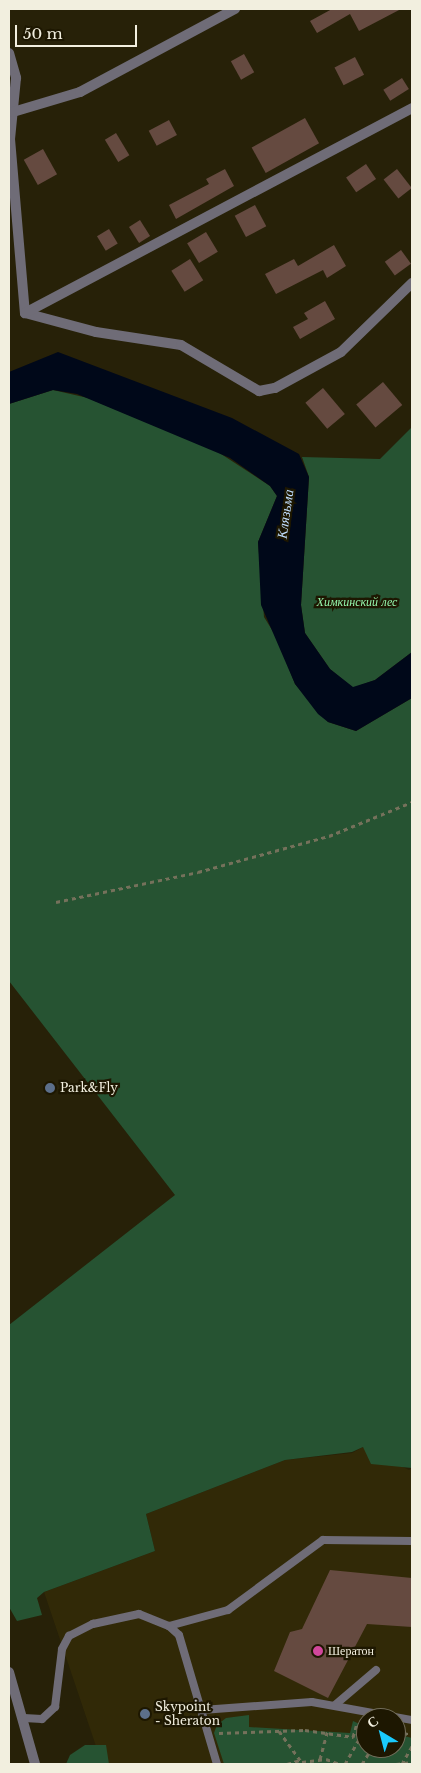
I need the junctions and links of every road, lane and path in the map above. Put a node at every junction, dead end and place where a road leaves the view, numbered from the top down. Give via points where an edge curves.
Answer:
1 (235, 9) edge
2 (9, 53) edge
3 (412, 108) edge
4 (13, 112) junction
5 (412, 283) edge
6 (25, 313) junction
7 (412, 802) edge
8 (56, 902) dead end
9 (412, 1540) edge
10 (169, 1626) junction
11 (376, 1670) dead end
12 (9, 1672) edge
13 (335, 1705) junction
14 (202, 1710) junction
15 (24, 1718) junction
16 (412, 1720) edge
17 (356, 1722) edge
18 (278, 1730) junction
19 (327, 1732) junction
20 (208, 1734) junction
21 (356, 1744) edge
22 (412, 1746) edge
23 (320, 1759) junction
24 (302, 1762) edge
25 (412, 1762) edge
26 (403, 1763) edge
27 (35, 1764) edge
28 (217, 1764) edge
29 (287, 1764) edge
30 (340, 1764) edge
31 (345, 1764) edge
32 (396, 1764) edge

1 - 4 street via 80,92
2 - 4 street via 16,78
3 - 6 street
4 - 6 street via 10,139
5 - 6 street via 341,352 275,388 259,391 181,345 96,332
7 - 8 path via 329,836 198,872
9 - 10 lane via 324,1540 228,1610
10 - 14 lane via 185,1648
10 - 15 lane via 140,1614 80,1628 62,1648 50,1716
11 - 13 lane
12 - 15 street
13 - 14 lane via 265,1704
13 - 16 lane
14 - 20 lane
15 - 27 street
17 - 19 path via 353,1737
18 - 19 path
18 - 20 path
18 - 24 path via 298,1752
19 - 23 path
20 - 28 lane
21 - 31 path
22 - 26 path
23 - 24 path
23 - 30 path
24 - 29 path
25 - 26 path
26 - 32 path

